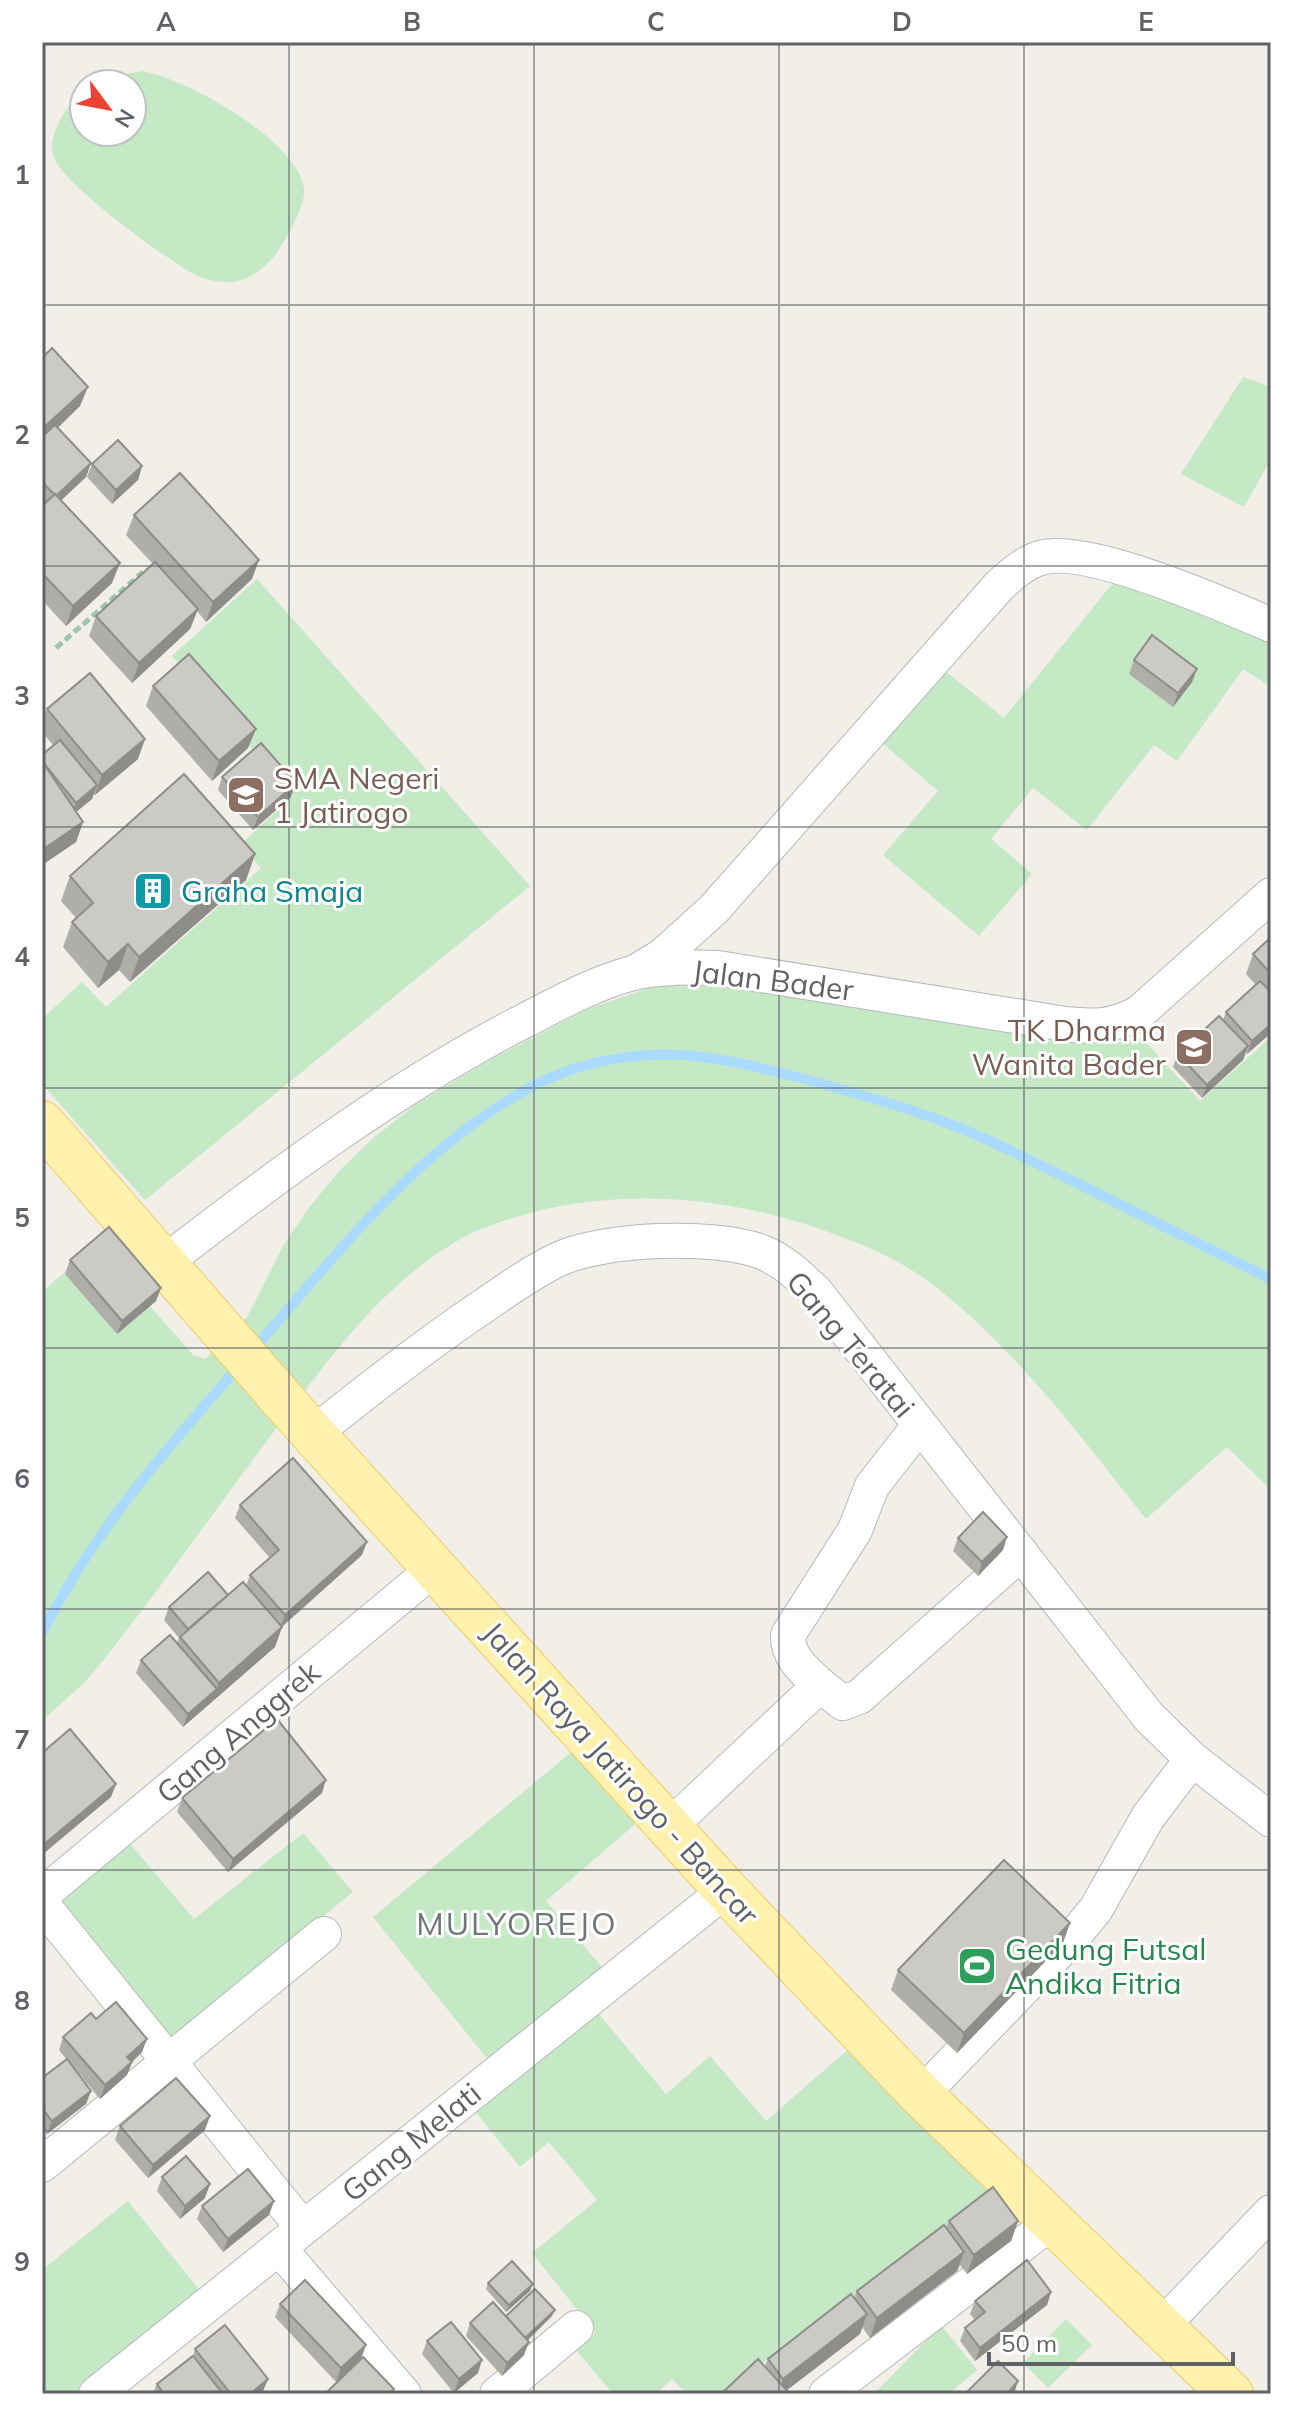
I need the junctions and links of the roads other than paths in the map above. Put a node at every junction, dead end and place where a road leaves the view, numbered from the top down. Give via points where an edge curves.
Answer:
1 (1271, 625) edge
2 (1271, 895) edge
3 (633, 973) junction
4 (42, 1123) edge
5 (175, 1273) junction
6 (305, 1424) junction
7 (919, 1426) junction
8 (1021, 1553) junction
9 (435, 1568) junction
10 (820, 1685) junction
11 (1192, 1759) junction
12 (1271, 1820) edge
13 (669, 1827) junction
14 (726, 1890) junction
15 (42, 1895) edge
16 (42, 1904) edge
17 (324, 1934) dead end
18 (168, 2062) junction
19 (921, 2095) junction
20 (42, 2165) edge
21 (1271, 2212) edge
22 (1052, 2222) junction
23 (291, 2238) junction
24 (576, 2328) dead end
25 (1160, 2328) junction
26 (96, 2394) edge
27 (404, 2394) edge
28 (497, 2394) edge
29 (826, 2394) edge
30 (1231, 2394) edge

1 - 3 street via 1109,564 1054,555 1030,562 999,586 714,909 662,956
2 - 3 street, Jalan Bader via 1140,1012 1111,1025 1065,1024 718,968
3 - 5 street, Jalan Bader via 551,1007 431,1072 327,1140
4 - 5 main road, Jalan Raya Jatirogo - Bancar
5 - 6 main road, Jalan Raya Jatirogo - Bancar
6 - 7 street, Gang Teratai via 560,1258 689,1239 741,1246 789,1268 816,1292
6 - 9 main road, Jalan Raya Jatirogo - Bancar
7 - 8 street, Gang Teratai
7 - 10 street via 872,1486 855,1530 788,1635 793,1656
8 - 10 street via 859,1697 843,1703
8 - 11 street, Gang Teratai via 1149,1717
9 - 13 main road, Jalan Raya Jatirogo - Bancar
9 - 15 street, Gang Anggrek
10 - 13 street
11 - 12 street, Gang Teratai
11 - 19 street via 1148,1817 1096,1909
13 - 14 main road, Jalan Raya Jatirogo - Bancar
14 - 19 main road, Jalan Raya Jatirogo - Bancar
14 - 23 street, Gang Melati
16 - 18 street
17 - 18 street
18 - 20 street
18 - 23 street
19 - 22 main road, Jalan Raya Jatirogo - Bancar
21 - 25 street
22 - 25 main road, Jalan Raya Jatirogo - Bancar
22 - 29 street
23 - 26 street, Gang Melati
23 - 27 street
24 - 28 street
25 - 30 main road, Jalan Raya Jatirogo - Bancar

